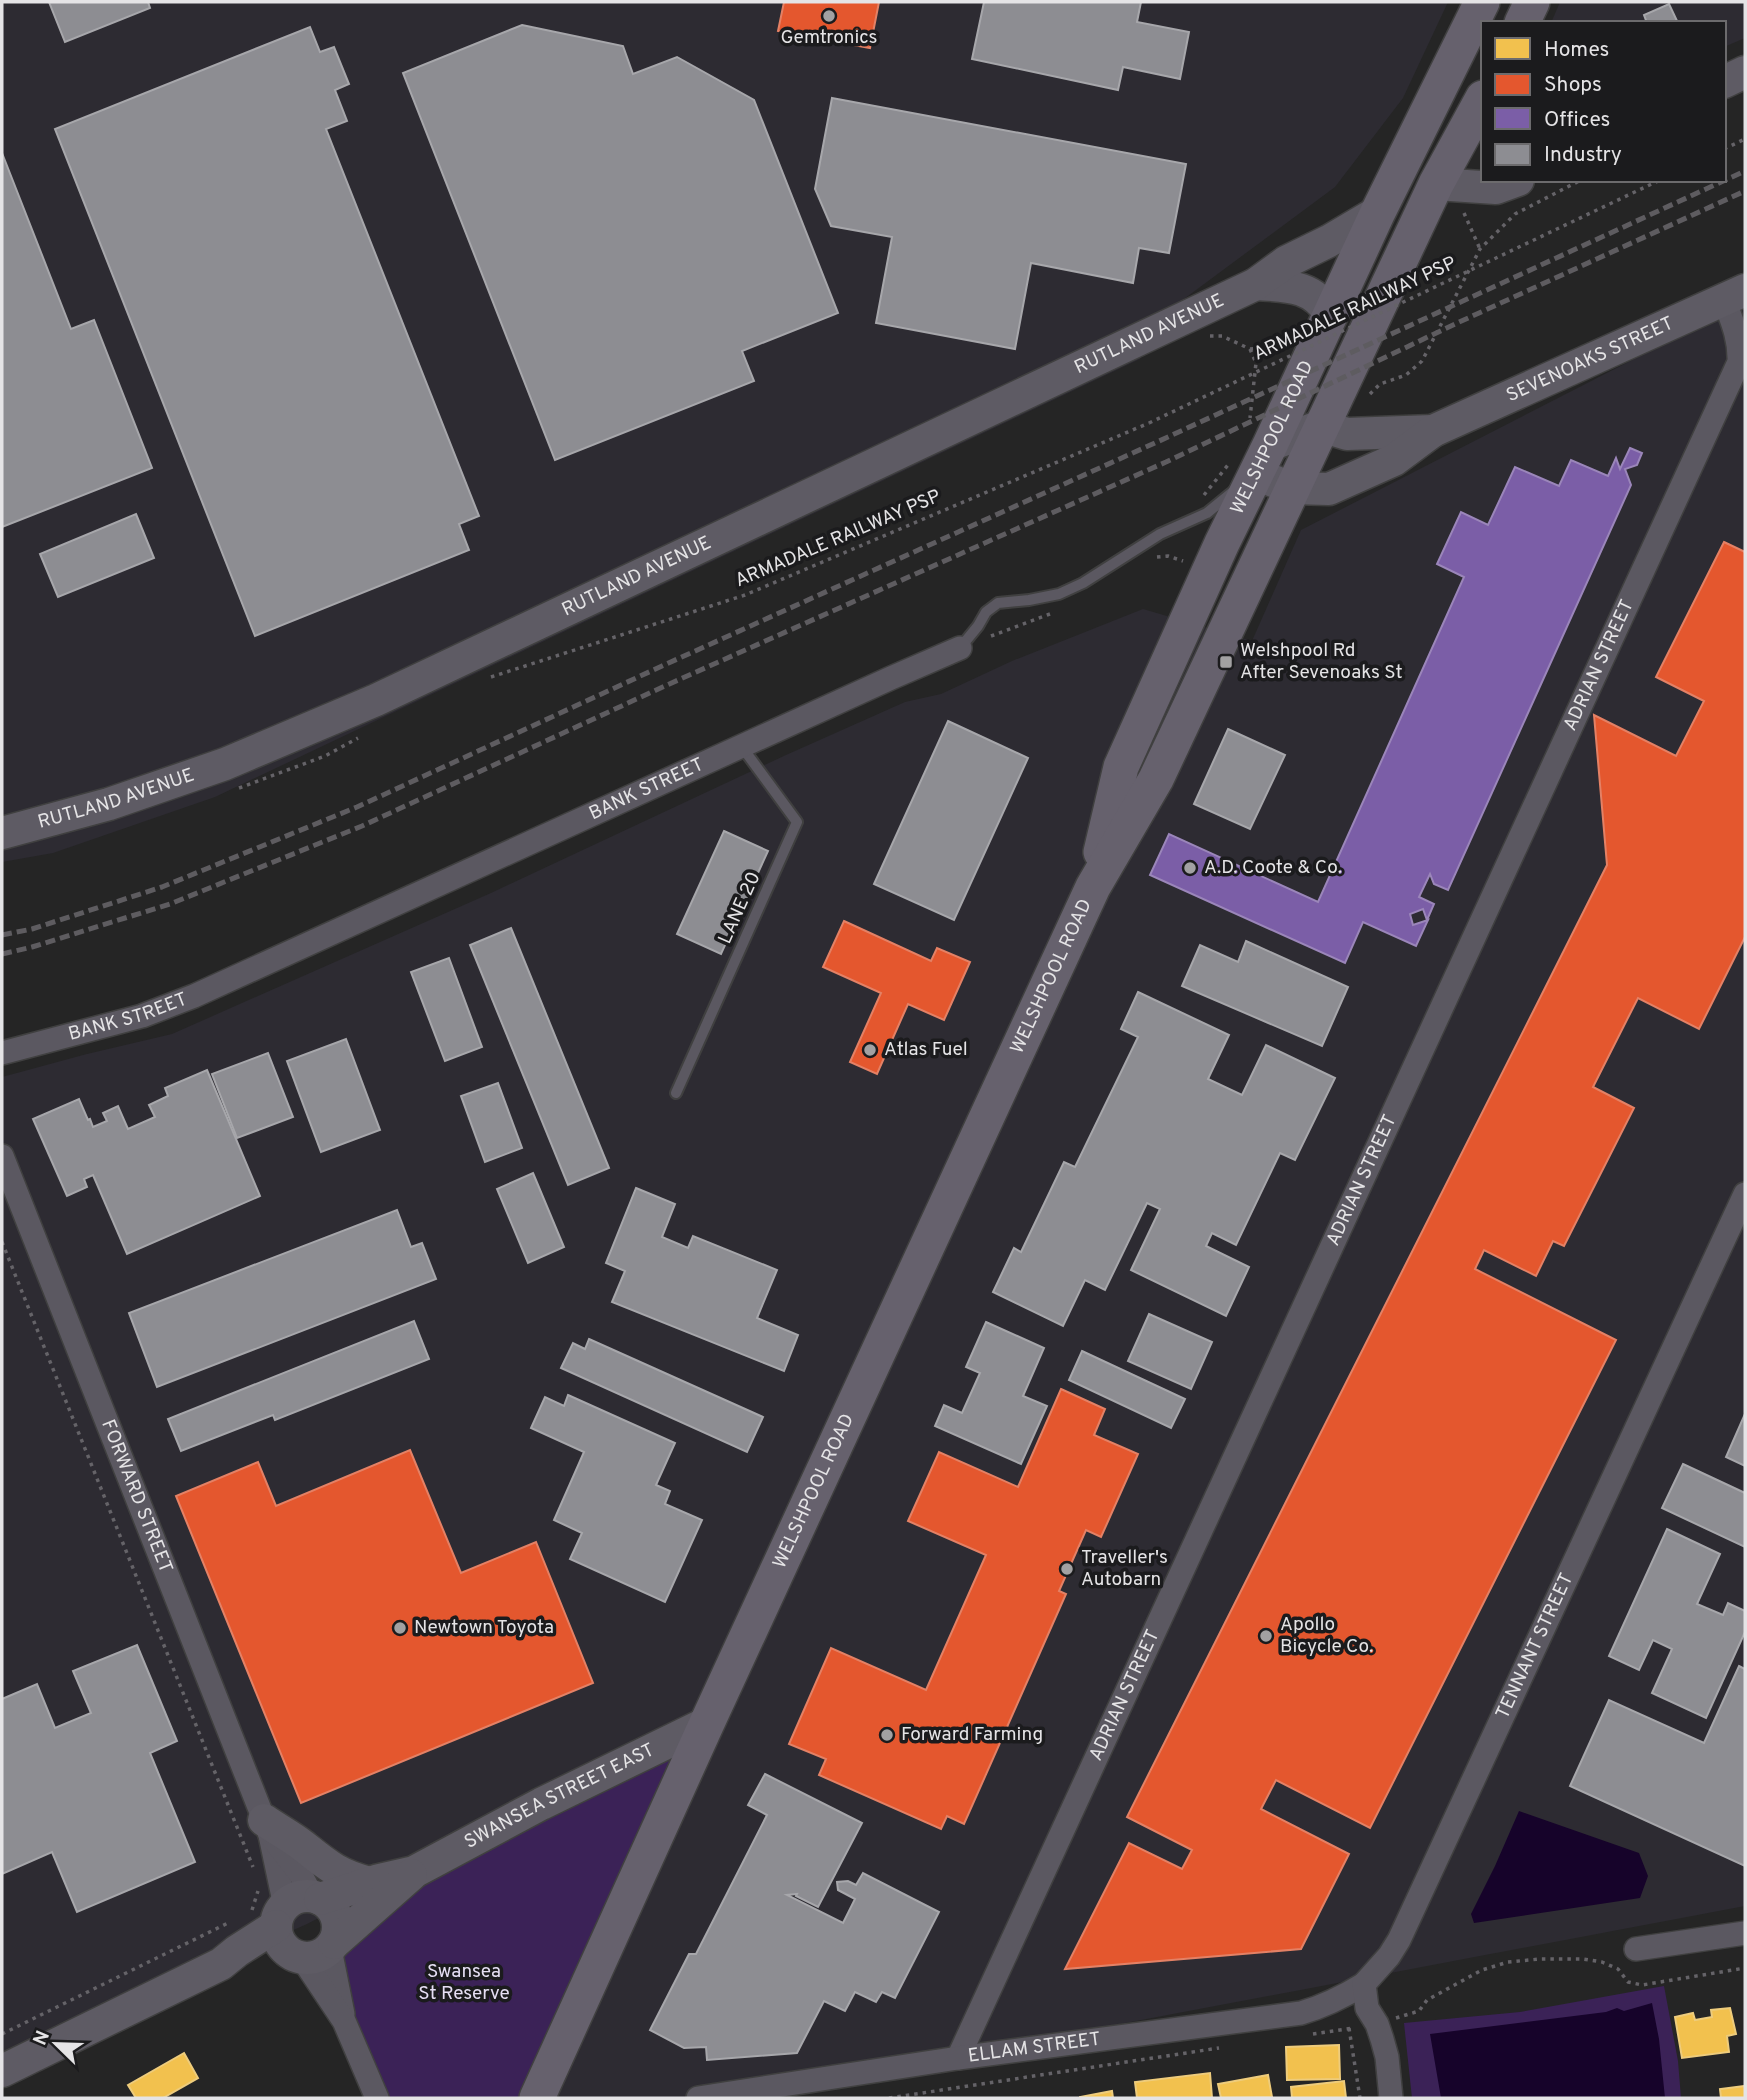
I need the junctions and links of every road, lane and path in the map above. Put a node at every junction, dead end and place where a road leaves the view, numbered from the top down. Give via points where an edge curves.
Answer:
1 (1482, 2) edge
2 (1532, 2) edge
3 (1523, 21) edge
4 (1745, 72) edge
5 (1726, 81) edge
6 (1479, 118) edge
7 (1745, 139) edge
8 (1726, 148) edge
9 (1512, 182) edge
10 (1577, 182) edge
11 (1656, 182) edge
12 (1436, 184) junction
13 (1378, 212) junction
14 (1256, 284) junction
15 (1735, 295) edge
16 (1331, 314) junction
17 (1250, 349) dead end
18 (1362, 402) dead end
19 (1321, 426) junction
20 (1433, 431) junction
21 (1251, 452) junction
22 (1292, 488) junction
23 (1201, 516) junction
24 (960, 648) joint
25 (489, 678) dead end
26 (365, 734) dead end
27 (742, 747) junction
28 (230, 790) dead end
29 (2, 833) edge
30 (1093, 887) junction
31 (2, 1053) edge
32 (676, 1093) dead end
33 (2, 1156) edge
34 (1745, 1194) edge
35 (2, 1242) edge
36 (707, 1723) junction
37 (267, 1828) junction
38 (414, 1872) junction
39 (255, 1873) dead end
40 (370, 1883) junction
41 (260, 1886) dead end
42 (239, 1918) dead end
43 (300, 1927) junction
44 (1745, 1933) edge
45 (1636, 1949) dead end
46 (1364, 1984) junction
47 (1349, 2028) dead end
48 (2, 2034) edge
49 (958, 2058) junction
50 (2, 2071) edge
51 (377, 2098) edge
52 (537, 2098) edge
53 (698, 2098) edge
54 (1360, 2098) edge
55 (1391, 2098) edge

1 - 13 main road, WELSHPOOL ROAD
2 - 3 main road
4 - 5 street
6 - 12 main road, WELSHPOOL ROAD
7 - 8 path
9 - 12 street via 1496,188
10 - 18 path via 1515,214 1480,249 1422,361 1406,375 1380,384
11 - 25 path, ARMADALE RAILWAY PSP, bridge via 1149,422 745,594
12 - 19 main road, WELSHPOOL ROAD
13 - 14 street, RUTLAND AVENUE via 1286,262
13 - 16 main road, WELSHPOOL ROAD
14 - 16 street, RUTLAND AVENUE via 1303,289 1324,303
14 - 29 street, RUTLAND AVENUE via 376,700 225,764
15 - 20 street, SEVENOAKS STREET
15 - 49 street, ADRIAN STREET via 1739,362
16 - 21 main road, WELSHPOOL ROAD
17 - 21 path via 1256,363
19 - 20 street, SEVENOAKS STREET via 1347,434
19 - 21 street
19 - 22 main road, WELSHPOOL ROAD
20 - 22 street, SEVENOAKS STREET via 1394,460 1329,489
21 - 22 street, SEVENOAKS STREET
21 - 23 lane, BANK STREET
21 - 23 path via 1205,491
21 - 30 main road, WELSHPOOL ROAD via 1222,542 1121,767
22 - 30 main road, WELSHPOOL ROAD via 1156,779
23 - 24 lane, BANK STREET via 1160,534 1059,594 998,603 986,611
24 - 27 street, BANK STREET
26 - 28 path via 325,756
27 - 31 street, BANK STREET via 194,996 142,1016
27 - 32 lane, LANE 20 via 797,822
30 - 36 main road, WELSHPOOL ROAD
33 - 37 street, FORWARD STREET
34 - 46 street, TENNANT STREET via 1399,1940
35 - 39 path
36 - 38 street, SWANSEA STREET EAST
36 - 52 main road, WELSHPOOL ROAD
37 - 40 street via 300,1844 325,1865
37 - 43 street, FORWARD STREET
38 - 40 street, SWANSEA STREET EAST
38 - 43 street, SWANSEA STREET EAST
40 - 43 street, SWANSEA STREET EAST
41 - 43 path
42 - 48 path
43 - 50 street, SWANSEA STREET EAST via 240,1964 221,1964
43 - 51 street
44 - 45 street
46 - 49 street, ELLAM STREET via 1342,1998 1301,2013
46 - 55 street via 1367,2008 1384,2048
47 - 54 path
49 - 53 street, ELLAM STREET

